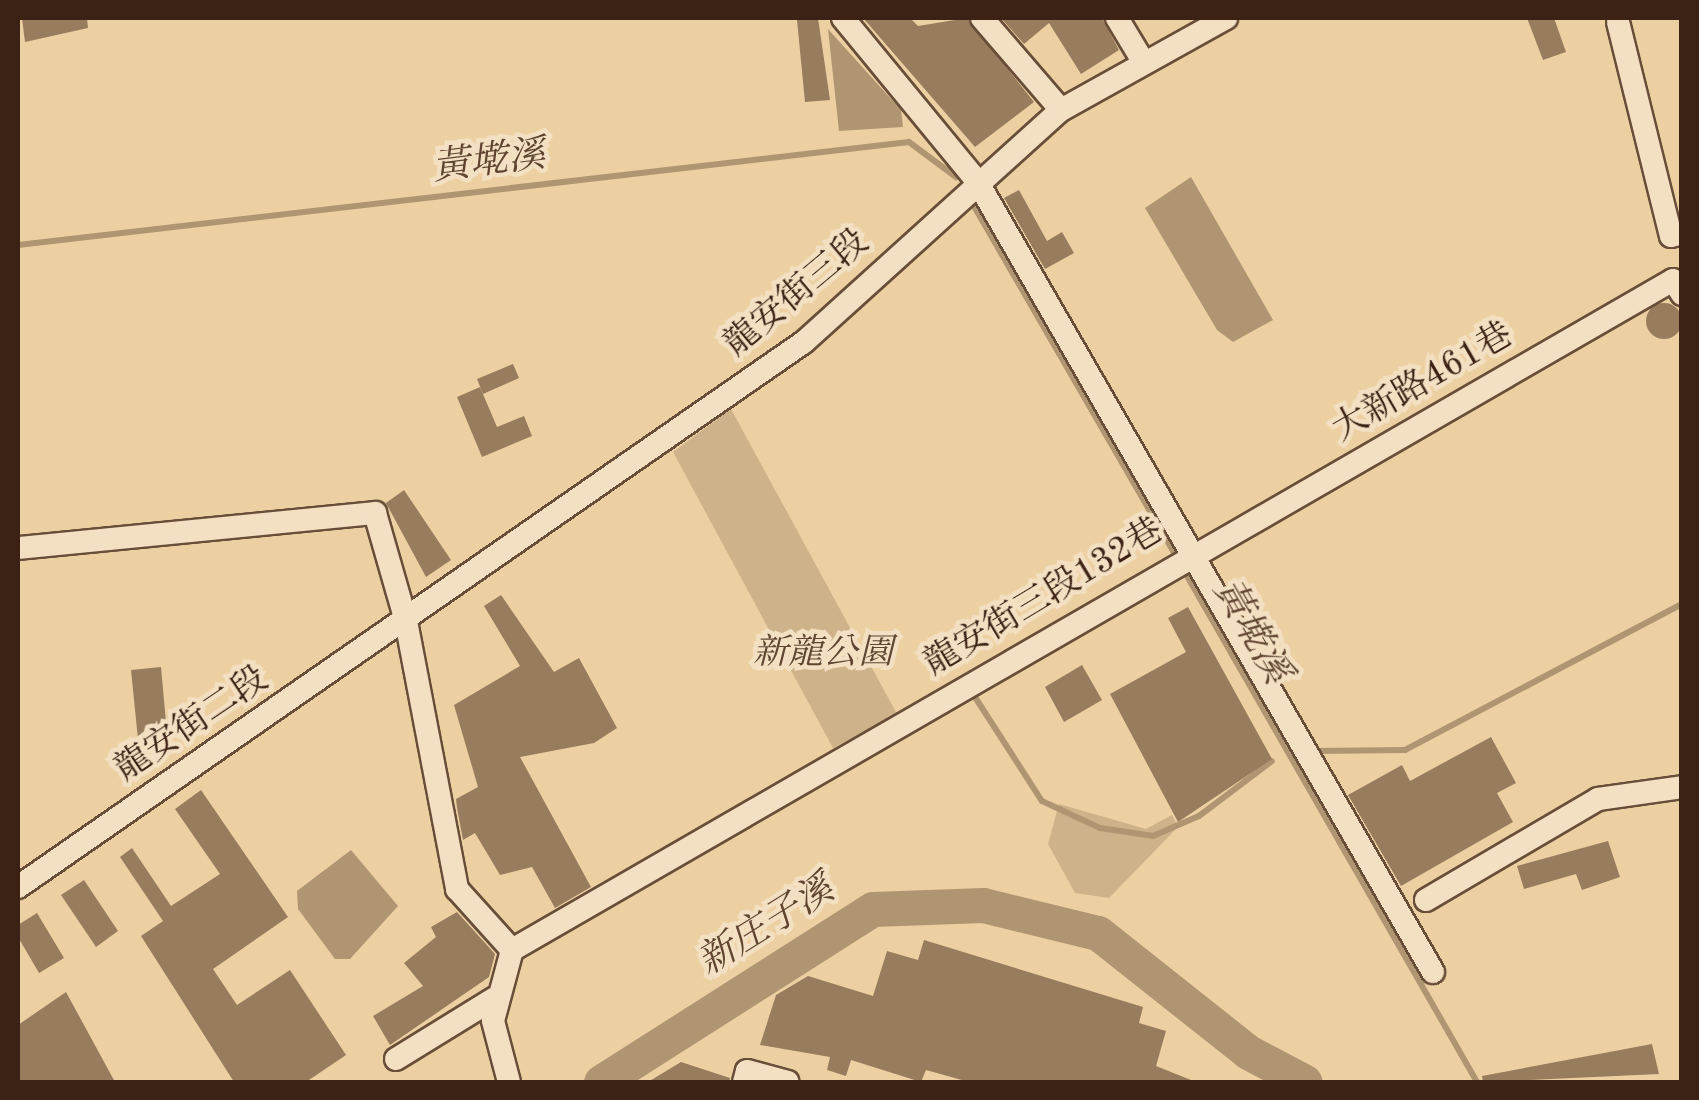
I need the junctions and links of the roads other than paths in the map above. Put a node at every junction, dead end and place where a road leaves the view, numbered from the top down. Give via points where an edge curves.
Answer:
1 (843, 18) edge
2 (982, 18) edge
3 (1117, 18) edge
4 (1226, 18) edge
5 (1618, 22) dead end
6 (1141, 58) junction
7 (1061, 110) junction
8 (977, 181) junction
9 (1682, 233) edge
10 (1682, 294) edge
11 (18, 548) edge
12 (1194, 555) junction
13 (406, 621) junction
14 (1682, 787) edge
15 (18, 886) edge
16 (1426, 900) dead end
17 (512, 950) junction
18 (1433, 972) dead end
19 (496, 998) junction
20 (396, 1059) dead end
21 (509, 1082) edge
22 (744, 1082) edge
23 (788, 1082) edge

1 - 8 street, 龍安街三段132巷
2 - 7 street
3 - 6 street
4 - 6 street, 龍安街三段
5 - 9 street via 1671,236
6 - 7 street, 龍安街三段
7 - 8 street, 龍安街三段
8 - 12 street, 龍安街三段132巷
8 - 13 street, 龍安街三段 via 804,342
10 - 12 street, 大新路461巷 via 1673,280
11 - 13 street via 375,513
12 - 17 street, 龍安街三段132巷
12 - 18 street
13 - 15 street, 龍安街二段
13 - 17 street via 457,888
14 - 16 street via 1598,799
17 - 19 street
19 - 20 street
19 - 21 street
22 - 23 street via 747,1072

